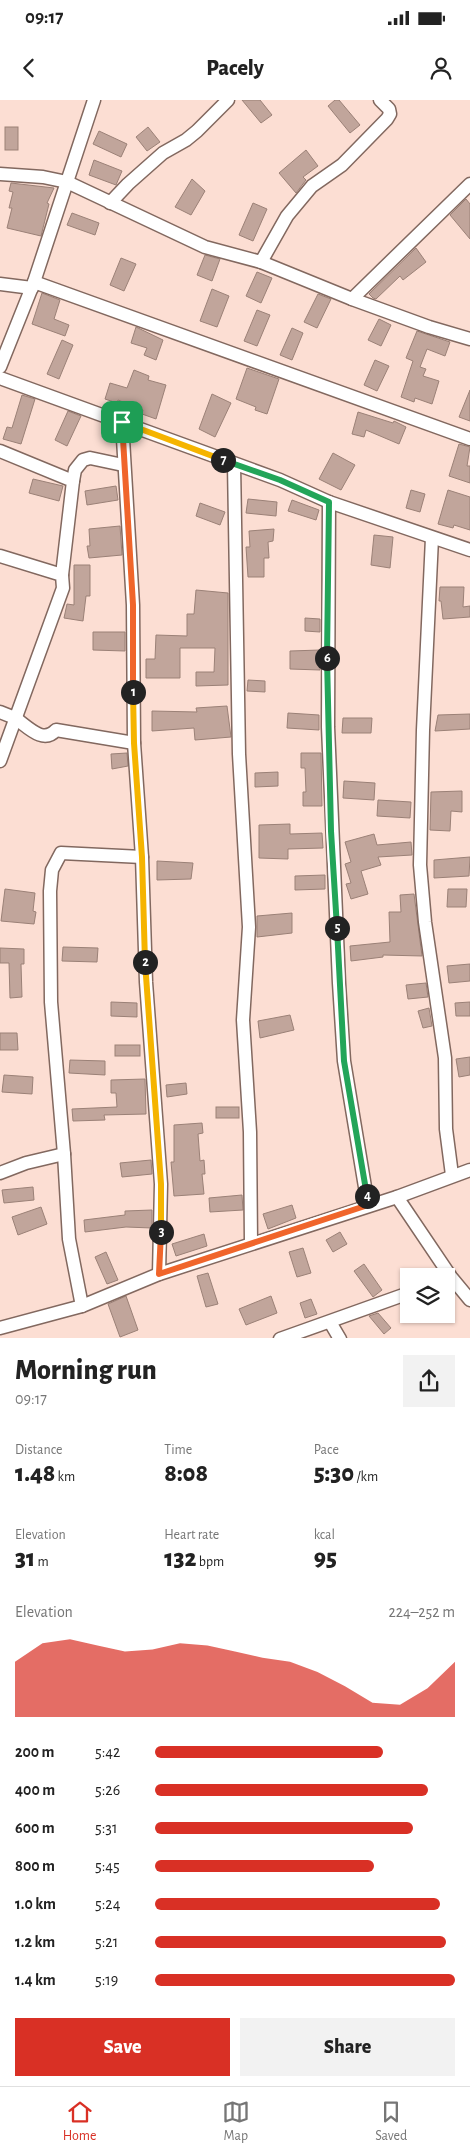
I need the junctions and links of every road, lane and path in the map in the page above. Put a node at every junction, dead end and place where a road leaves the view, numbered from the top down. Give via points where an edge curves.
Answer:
1 (94, 100) edge
2 (228, 100) edge
3 (380, 100) edge
4 (0, 174) edge
5 (67, 182) junction
6 (470, 184) edge
7 (110, 203) junction
8 (261, 262) junction
9 (0, 284) edge
10 (33, 285) junction
11 (352, 299) junction
12 (469, 336) edge
13 (0, 367) edge
14 (0, 378) edge
15 (122, 422) junction
16 (470, 439) edge
17 (0, 450) edge
18 (234, 464) junction
19 (123, 465) junction
20 (72, 481) junction
21 (329, 502) junction
22 (432, 538) junction
23 (470, 550) edge
24 (0, 556) edge
25 (62, 575) junction
26 (0, 712) edge
27 (14, 718) junction
28 (134, 743) junction
29 (0, 761) edge
30 (142, 857) junction
31 (64, 1154) junction
32 (470, 1170) edge
33 (1, 1174) edge
34 (452, 1175) junction
35 (397, 1197) junction
36 (368, 1205) junction
37 (251, 1243) junction
38 (443, 1268) edge
39 (159, 1274) junction
40 (455, 1284) edge
41 (400, 1296) edge
42 (470, 1300) edge
43 (82, 1306) junction
44 (330, 1322) junction
45 (0, 1328) edge
46 (280, 1338) edge
47 (340, 1338) edge

1 - 5 street
2 - 7 street via 186,140 163,153
3 - 8 street via 390,114 387,119 342,165 312,186 287,216
4 - 5 street
5 - 7 street
5 - 10 street
6 - 11 street
7 - 8 street via 205,247
8 - 11 street
9 - 10 street
10 - 13 street
10 - 16 street
11 - 12 street via 429,327
14 - 15 street
15 - 18 street
15 - 19 street
17 - 20 street
18 - 21 street
18 - 37 street via 239,754 249,927 243,1020 250,1132
19 - 20 street via 90,458 83,460
19 - 28 street via 133,605
20 - 25 street
21 - 22 street
21 - 36 street via 328,727 339,983 344,1061
22 - 23 street
22 - 34 street via 420,866 445,1058 446,1128
24 - 25 street
25 - 27 street via 55,611
26 - 27 street
27 - 28 street via 39,735 47,736 56,730
27 - 29 street
28 - 30 street
30 - 31 street via 60,853 52,870 51,1002
30 - 39 street via 146,982 161,1184
31 - 33 street via 26,1163
31 - 43 street via 69,1239
32 - 34 street
34 - 35 street
35 - 36 street
35 - 38 street
36 - 37 street
37 - 39 street
39 - 43 street
40 - 42 street
41 - 44 street
43 - 45 street
44 - 46 street
44 - 47 street

